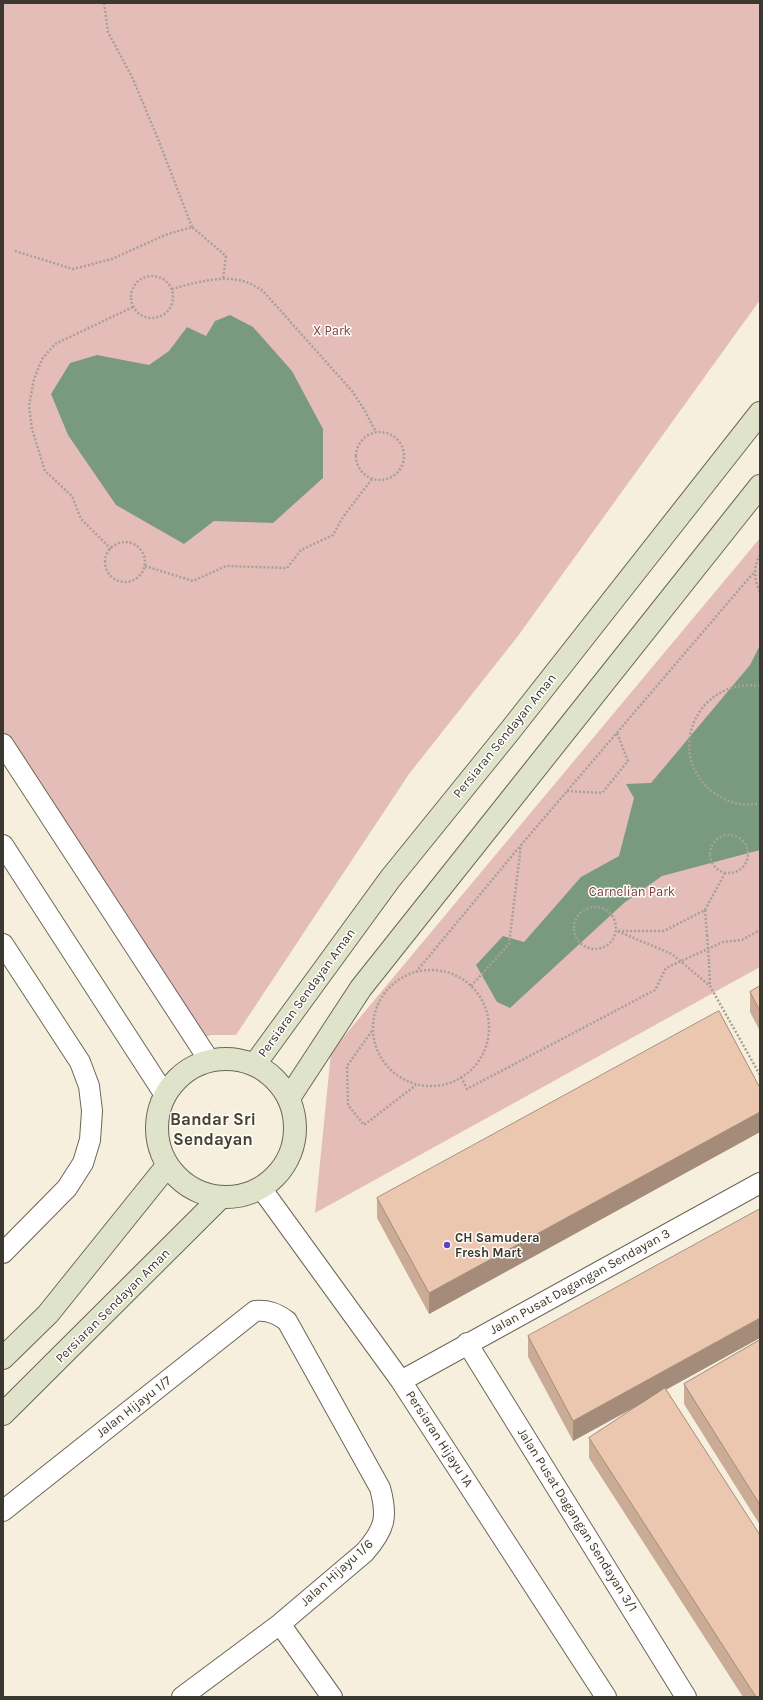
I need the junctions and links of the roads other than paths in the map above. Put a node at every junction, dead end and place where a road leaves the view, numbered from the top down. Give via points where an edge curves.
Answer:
1 (760, 413) edge
2 (760, 486) edge
3 (3, 744) edge
4 (3, 845) edge
5 (3, 944) edge
6 (209, 1060) junction
7 (256, 1064) junction
8 (165, 1095) junction
9 (289, 1098) junction
10 (167, 1166) junction
11 (760, 1183) edge
12 (261, 1188) junction
13 (221, 1197) junction
14 (3, 1252) edge
15 (268, 1310) joint
16 (467, 1343) junction
17 (3, 1358) edge
18 (401, 1381) junction
19 (3, 1414) edge
20 (3, 1511) edge
21 (280, 1624) junction
22 (182, 1697) edge
23 (332, 1697) edge
24 (606, 1697) edge
25 (686, 1697) edge

1 - 7 street, Persiaran Sendayan Aman via 390,879
2 - 9 street via 361,988
3 - 6 street
4 - 8 street
5 - 14 street via 80,1062 89,1086 92,1110 90,1140 79,1169 67,1188
6 - 7 street via 225,1058
6 - 8 street via 191,1068 176,1079
7 - 9 street via 275,1078
8 - 10 street via 157,1118 158,1143
9 - 12 street via 295,1118 294,1138 288,1158 277,1175
10 - 13 street via 182,1182 200,1193
10 - 17 street via 48,1314
11 - 16 street, Jalan Pusat Dagangan Sendayan 3
12 - 13 street via 242,1196
12 - 18 street, Persiaran Hijayu 1A
13 - 19 street, Persiaran Sendayan Aman
15 - 20 street, Jalan Hijayu 1/7 via 255,1311
15 - 21 street, Jalan Hijayu 1/6 via 287,1321 380,1488 385,1507 383,1524 376,1539 365,1552
16 - 18 street, Jalan Pusat Dagangan Sendayan 3
16 - 25 street, Jalan Pusat Dagangan Sendayan 3/1
18 - 24 street, Persiaran Hijayu 1A
21 - 22 street, Jalan Hijayu 1/6
21 - 23 street

